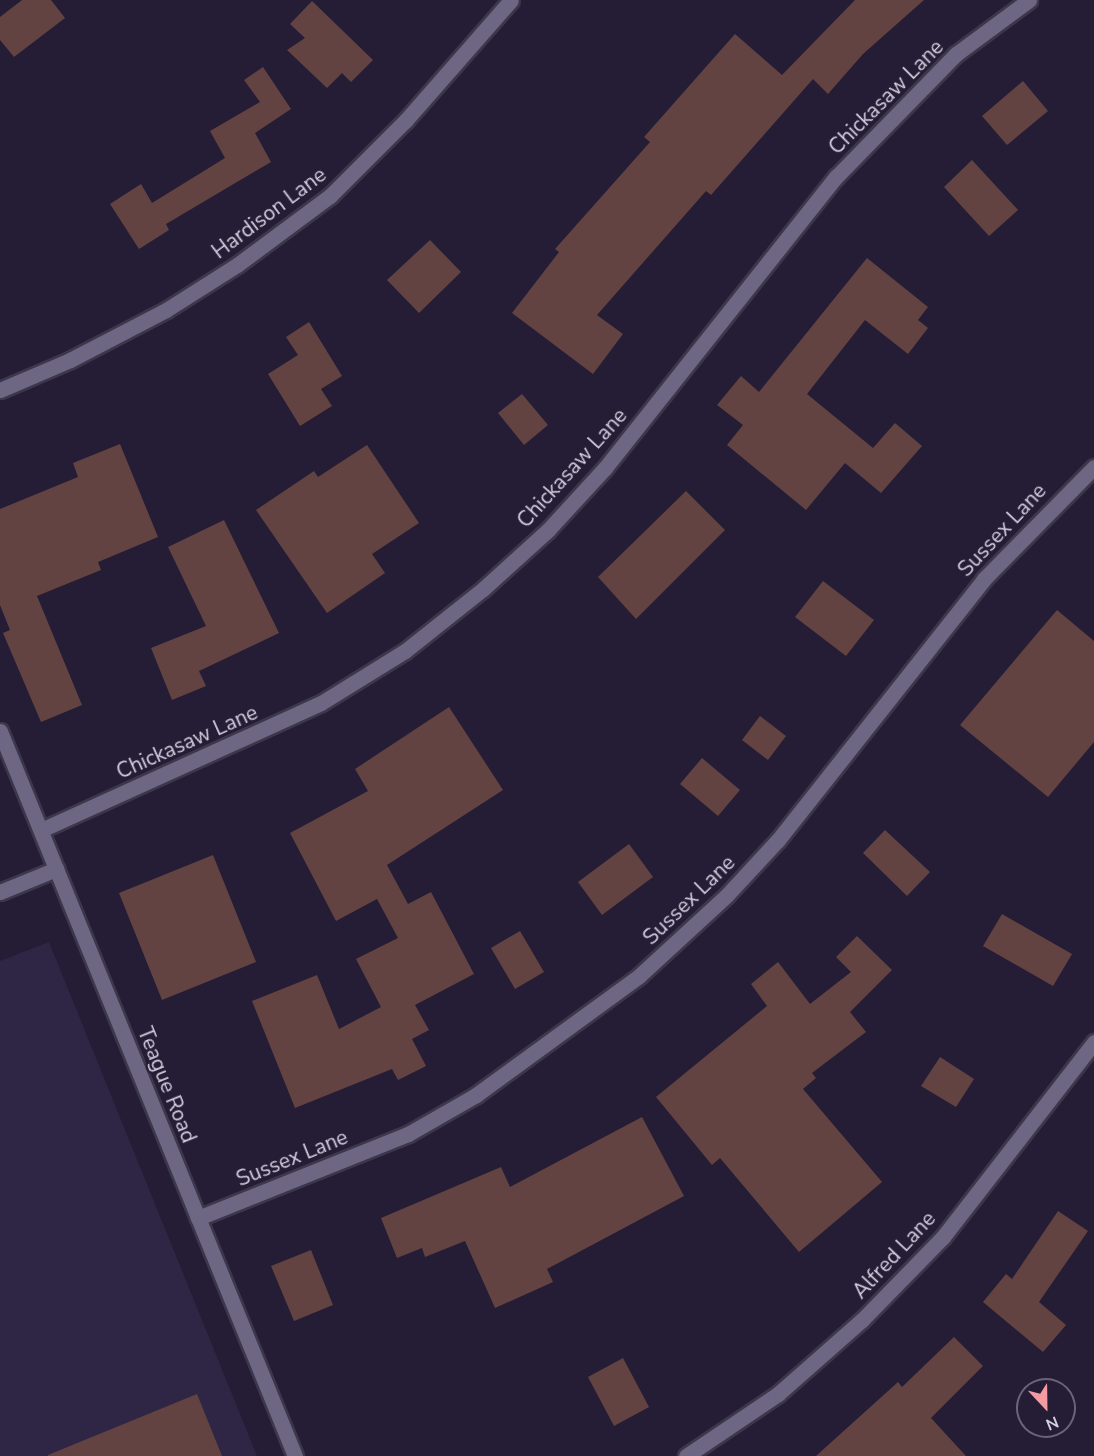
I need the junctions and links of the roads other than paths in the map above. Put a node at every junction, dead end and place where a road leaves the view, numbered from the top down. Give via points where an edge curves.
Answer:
1 (511, 0) edge
2 (1029, 0) edge
3 (0, 390) edge
4 (1094, 467) edge
5 (0, 731) edge
6 (41, 830) junction
7 (56, 869) junction
8 (0, 891) edge
9 (1094, 1042) edge
10 (198, 1218) junction
11 (295, 1456) edge
12 (686, 1456) edge

1 - 3 street, Hardison Lane via 406,120 330,196 237,265 166,310 70,360
2 - 6 street, Chickasaw Lane via 956,54 836,177 605,468 548,530 483,589 405,651 321,703
4 - 10 street, Sussex Lane via 984,579 778,840 727,896 639,976 476,1095 408,1134
5 - 6 street, Teague Road
6 - 7 street, Teague Road
7 - 8 street
7 - 10 street, Teague Road
9 - 12 street, Alfred Lane via 943,1237 862,1320 778,1394
10 - 11 street, Teague Road

